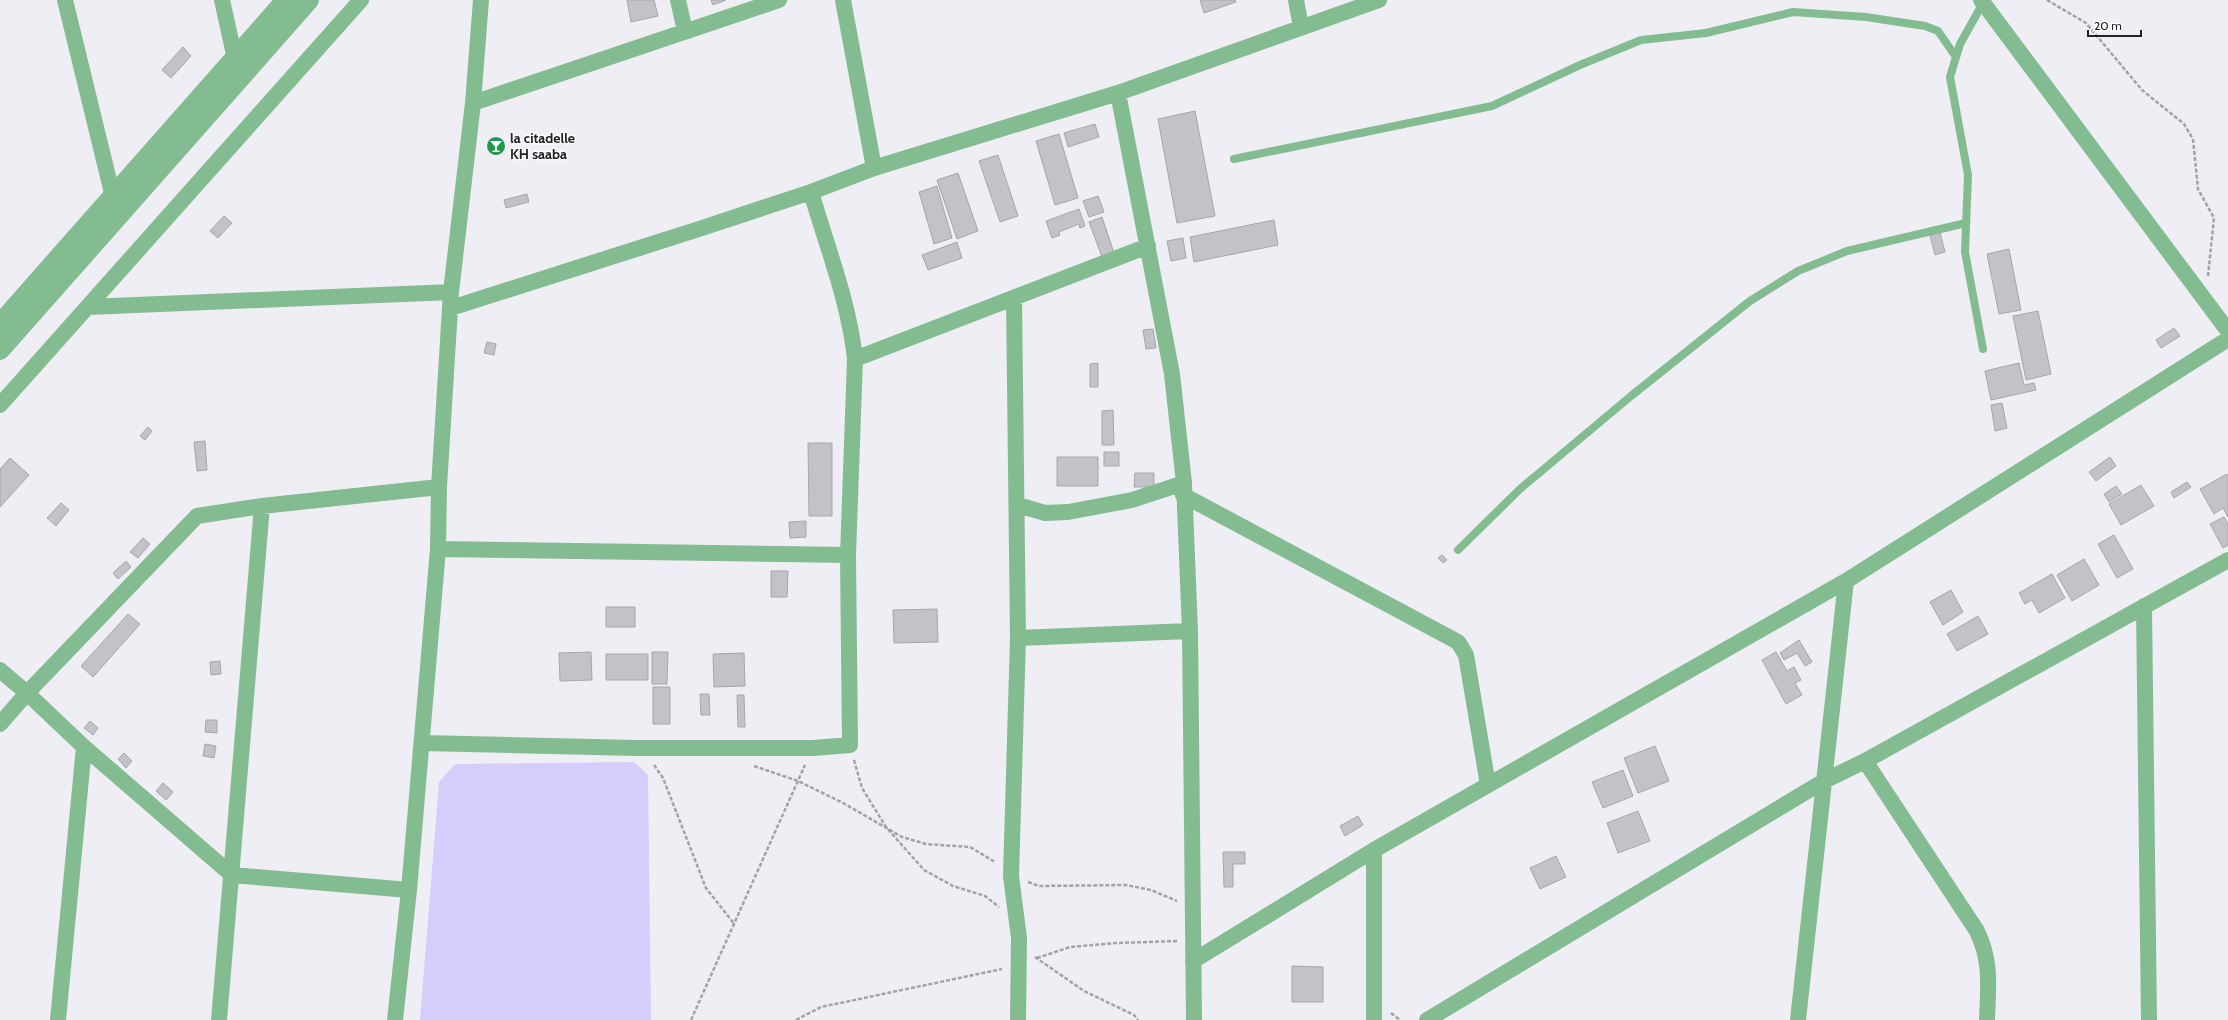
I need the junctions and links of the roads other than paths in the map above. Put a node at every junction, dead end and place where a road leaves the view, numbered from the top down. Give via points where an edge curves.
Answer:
1 (65, 0) edge
2 (222, 0) edge
3 (286, 0) edge
4 (310, 0) edge
5 (362, 0) edge
6 (481, 0) edge
7 (678, 0) edge
8 (779, 0) edge
9 (843, 0) edge
10 (1296, 0) edge
11 (1379, 0) edge
12 (1982, 2) edge
13 (1301, 27) junction
14 (685, 31) junction
15 (1956, 57) junction
16 (236, 59) junction
17 (1118, 93) junction
18 (472, 103) junction
19 (1234, 159) dead end
20 (874, 168) junction
21 (811, 192) junction
22 (113, 197) junction
23 (1966, 223) junction
24 (1148, 246) junction
25 (451, 292) junction
26 (1014, 298) junction
27 (88, 307) junction
28 (451, 308) junction
29 (0, 324) edge
30 (2228, 331) edge
31 (2228, 339) edge
32 (1983, 349) dead end
33 (0, 350) edge
34 (855, 359) junction
35 (0, 405) edge
36 (440, 487) junction
37 (1184, 489) junction
38 (1018, 505) junction
39 (262, 506) junction
40 (438, 549) junction
41 (1458, 550) dead end
42 (848, 555) junction
43 (2228, 560) edge
44 (1846, 581) junction
45 (2144, 606) junction
46 (1190, 631) junction
47 (1018, 638) junction
48 (0, 670) edge
49 (27, 693) junction
50 (0, 724) edge
51 (422, 743) junction
52 (84, 747) junction
53 (1865, 762) junction
54 (1824, 781) junction
55 (1488, 785) junction
56 (1374, 850) junction
57 (232, 875) junction
58 (409, 890) junction
59 (1193, 961) junction
60 (58, 1020) edge
61 (219, 1020) edge
62 (395, 1020) edge
63 (1018, 1020) edge
64 (1194, 1020) edge
65 (1374, 1020) edge
66 (1427, 1020) edge
67 (1798, 1020) edge
68 (1987, 1020) edge
69 (2149, 1020) edge

1 - 22 street
2 - 16 street
3 - 16 street
4 - 33 street
5 - 27 street
6 - 18 street
7 - 14 street
8 - 14 street
9 - 20 street
10 - 13 street
11 - 13 street
12 - 15 lane
12 - 30 street
13 - 17 street
14 - 18 street
15 - 19 lane via 1938,31 1925,26 1866,17 1793,12 1706,33 1641,40 1492,106
15 - 23 lane via 1950,77 1968,175
16 - 22 street
17 - 20 street
17 - 24 street
18 - 25 street
20 - 21 street
21 - 28 street
21 - 34 street via 842,292
22 - 29 street
23 - 32 lane via 1965,252
23 - 41 lane via 1847,251 1798,271 1756,297 1631,396 1520,489
24 - 26 street
24 - 37 street via 1172,374
25 - 27 street
25 - 28 street
26 - 34 street
26 - 38 street
27 - 35 street
28 - 36 street
31 - 44 street
34 - 42 street
36 - 39 street
36 - 40 street
37 - 38 street via 1068,512 1045,513
37 - 46 street
37 - 55 street via 1458,642 1466,655
38 - 47 street
39 - 49 street via 197,516
39 - 57 street
40 - 42 street
40 - 51 street
42 - 51 street via 850,746 636,748
43 - 45 street
44 - 54 street
44 - 55 street
45 - 53 street
45 - 69 street
46 - 47 street
46 - 59 street
47 - 63 street via 1011,876 1019,938
48 - 49 street
49 - 50 street
49 - 52 street
51 - 58 street
52 - 57 street
52 - 60 street
53 - 54 street
53 - 68 street via 1977,931 1988,965
54 - 66 street
54 - 67 street
55 - 56 street
56 - 59 street
56 - 65 street
57 - 58 street
57 - 61 street
58 - 62 street
59 - 64 street

